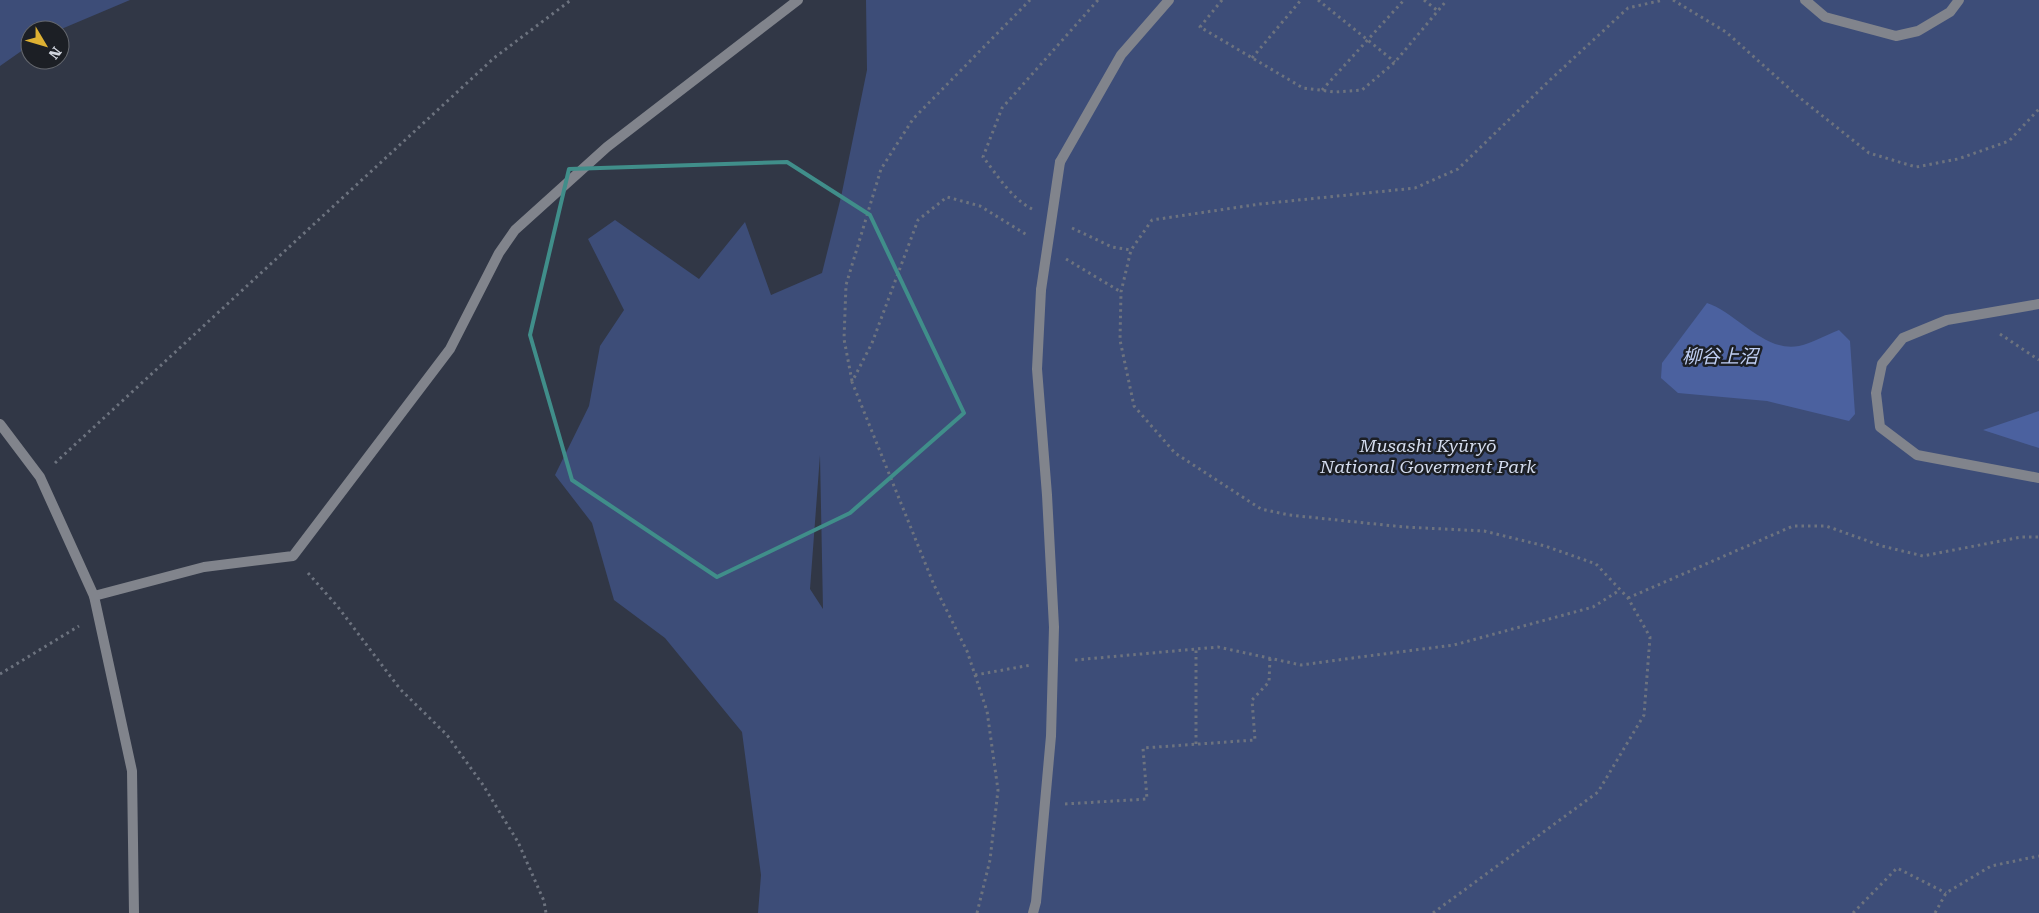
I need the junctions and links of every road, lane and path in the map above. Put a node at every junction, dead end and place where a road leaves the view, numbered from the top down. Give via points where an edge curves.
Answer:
1 (571, 0) edge
2 (798, 0) edge
3 (1030, 0) edge
4 (1098, 0) edge
5 (1169, 0) edge
6 (1222, 0) edge
7 (1301, 0) edge
8 (1318, 0) edge
9 (1404, 0) edge
10 (1424, 0) edge
11 (1447, 0) edge
12 (1663, 0) edge
13 (1673, 0) edge
14 (1805, 0) edge
15 (1959, 0) edge
16 (1438, 11) junction
17 (1368, 40) junction
18 (1252, 58) junction
19 (1395, 62) junction
20 (1321, 90) junction
21 (2039, 109) edge
22 (1034, 210) dead end
23 (1069, 226) dead end
24 (1030, 236) dead end
25 (1131, 250) junction
26 (1063, 257) dead end
27 (1121, 292) junction
28 (2039, 304) edge
29 (1974, 316) junction
30 (2039, 360) edge
31 (852, 382) junction
32 (0, 424) edge
33 (40, 477) junction
34 (2039, 478) edge
35 (2039, 536) edge
36 (293, 556) junction
37 (1620, 590) junction
38 (94, 596) junction
39 (1628, 598) junction
40 (98, 614) junction
41 (1196, 649) junction
42 (1270, 658) junction
43 (1053, 662) junction
44 (0, 674) edge
45 (975, 675) junction
46 (1196, 744) junction
47 (1044, 806) junction
48 (2039, 856) edge
49 (1946, 893) junction
50 (134, 913) edge
51 (546, 913) edge
52 (977, 913) edge
53 (1033, 913) edge
54 (1433, 913) edge
55 (1853, 913) edge
56 (1935, 913) edge

1 - 33 path via 494,58
2 - 36 street via 606,146 515,230 499,253 450,349
3 - 31 path via 913,119 881,169 846,285 844,339
4 - 22 path via 1002,108 983,157 1010,191
5 - 43 street, bridge via 1121,55 1060,162 1041,290 1037,369 1053,608
6 - 18 path via 1200,27
7 - 18 path
8 - 17 path
9 - 17 path
10 - 16 path
11 - 16 path
12 - 25 path via 1628,8 1458,169 1415,188 1260,204 1152,220
13 - 21 path via 1726,32 1800,98 1869,153 1916,167 1958,160 2009,141
14 - 15 street via 1825,17 1896,36 1918,31 1950,12
16 - 19 path
17 - 19 path
17 - 20 path
18 - 20 path via 1303,88
19 - 20 path via 1362,90
23 - 25 path via 1112,247
24 - 31 path via 980,206 947,198 918,220 872,343
25 - 27 path
26 - 27 path
27 - 37 path via 1120,340 1134,406 1175,453 1261,509 1289,515 1484,531 1546,546 1596,564
28 - 29 street
29 - 30 path
29 - 34 street via 1947,320 1903,338 1882,364 1876,393 1880,427 1917,455
31 - 45 path via 934,585 967,651
32 - 33 street
33 - 38 street
35 - 39 path via 1923,556 1882,546 1826,526 1793,526
36 - 38 street via 204,567
36 - 51 path via 338,607 400,689 447,735 518,842 544,901
37 - 39 path
37 - 42 path via 1594,606 1454,645 1301,664
38 - 40 street
39 - 54 path via 1650,638 1644,715 1598,792
40 - 44 path
40 - 50 street via 132,772
41 - 42 path via 1218,646
41 - 43 path
41 - 46 path
42 - 46 path via 1269,682 1252,700 1255,740
43 - 45 path
43 - 47 street via 1051,736
45 - 52 path via 987,711 998,790 990,860
46 - 47 path via 1144,748 1147,799
47 - 53 street
48 - 49 path via 1991,866
49 - 55 path via 1898,868
49 - 56 path

